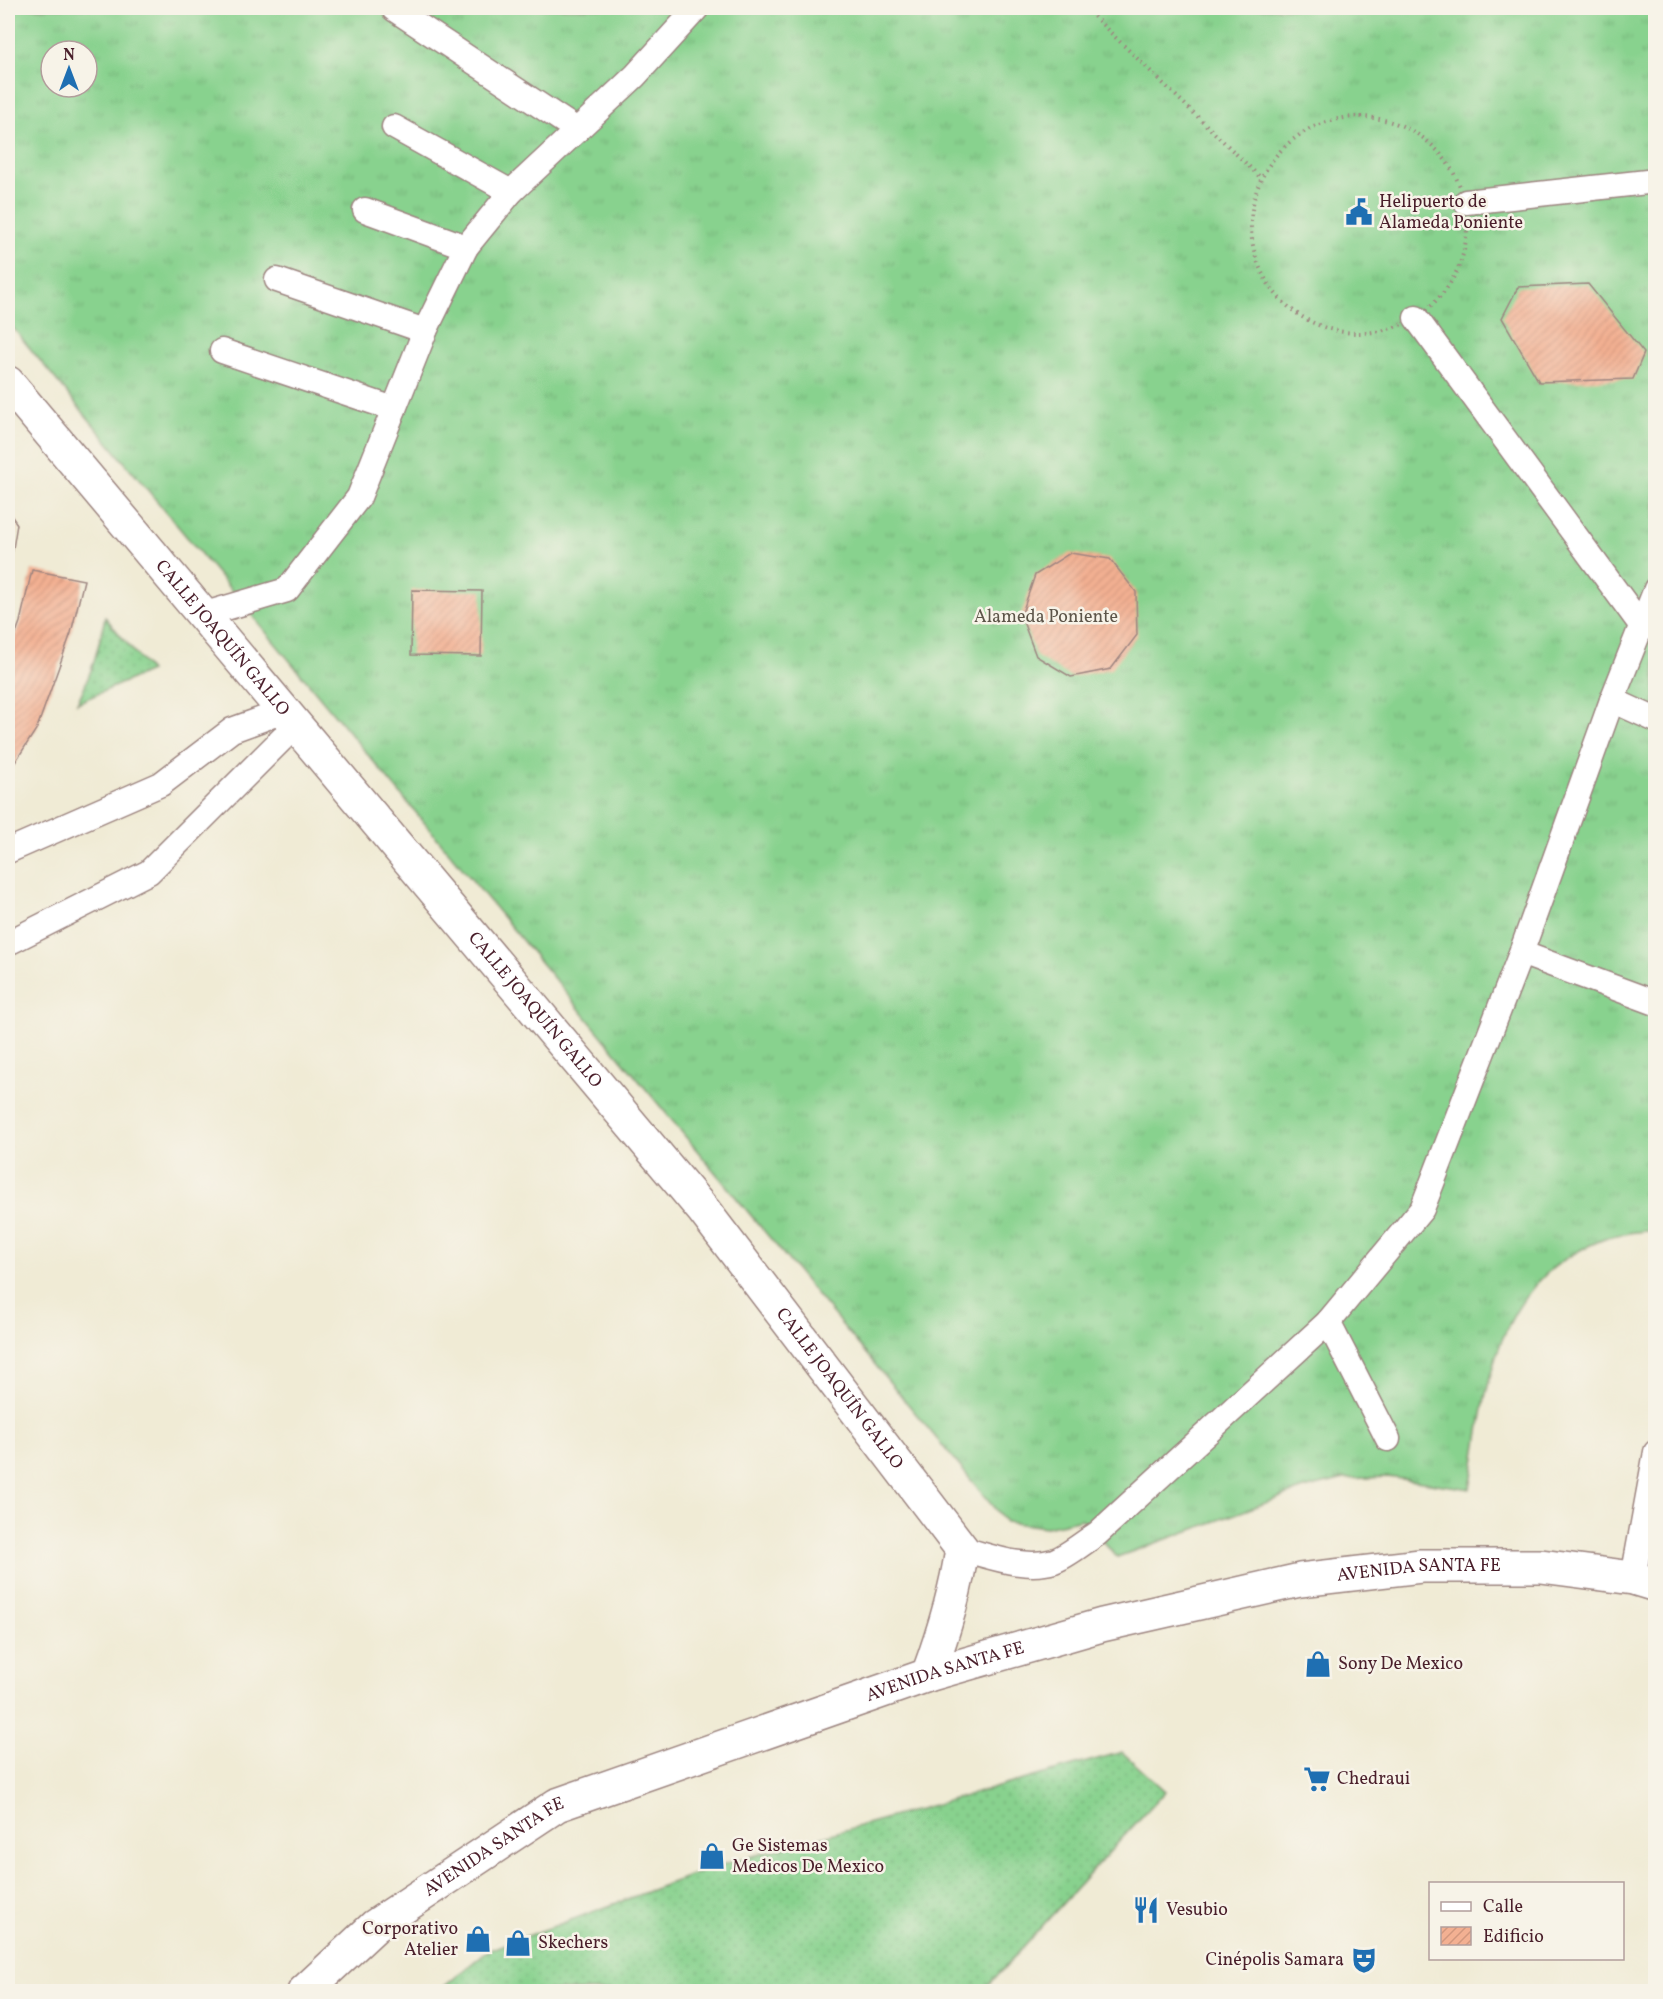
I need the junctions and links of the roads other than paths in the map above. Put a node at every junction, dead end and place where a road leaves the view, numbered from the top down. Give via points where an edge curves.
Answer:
1 (697, 8) edge
2 (394, 9) dead end
3 (394, 127) dead end
4 (577, 130) junction
5 (1656, 182) edge
6 (511, 192) junction
7 (1466, 202) road end
8 (365, 210) dead end
9 (466, 247) junction
10 (277, 280) dead end
11 (1416, 318) road end
12 (424, 332) junction
13 (222, 351) dead end
14 (8, 383) edge
15 (394, 409) junction
16 (1656, 589) edge
17 (202, 615) junction
18 (1641, 625) junction
19 (1612, 700) junction
20 (289, 718) junction
21 (1656, 720) edge
22 (8, 851) edge
23 (8, 943) edge
24 (1521, 953) junction
25 (1656, 1003) edge
26 (1328, 1322) junction
27 (1388, 1439) dead end
28 (1656, 1452) edge
29 (962, 1549) junction
30 (1645, 1581) edge
31 (928, 1675) junction
32 (304, 1992) edge

1 - 4 lane via 635,76
2 - 4 lane
3 - 6 lane
4 - 6 lane
5 - 7 lane
6 - 9 lane
8 - 9 lane
9 - 12 lane
10 - 12 lane
11 - 18 lane
12 - 15 lane
13 - 15 lane
14 - 17 street, CALLE JOAQUÍN GALLO
15 - 17 lane via 359,497 287,590
16 - 18 lane
17 - 20 street, CALLE JOAQUÍN GALLO
18 - 19 lane
19 - 21 lane
19 - 24 lane
20 - 22 lane via 232,730 161,784
20 - 23 lane via 149,872
20 - 29 street, CALLE JOAQUÍN GALLO via 704,1211
24 - 25 lane
24 - 26 lane via 1422,1209
26 - 27 lane
26 - 29 lane via 1097,1534 1055,1561 1019,1563
28 - 30 lane
29 - 31 street via 943,1635
30 - 31 street, AVENIDA SANTA FE via 1541,1566 1421,1566 1300,1580 1102,1625
31 - 32 street, AVENIDA SANTA FE via 557,1805 375,1926

